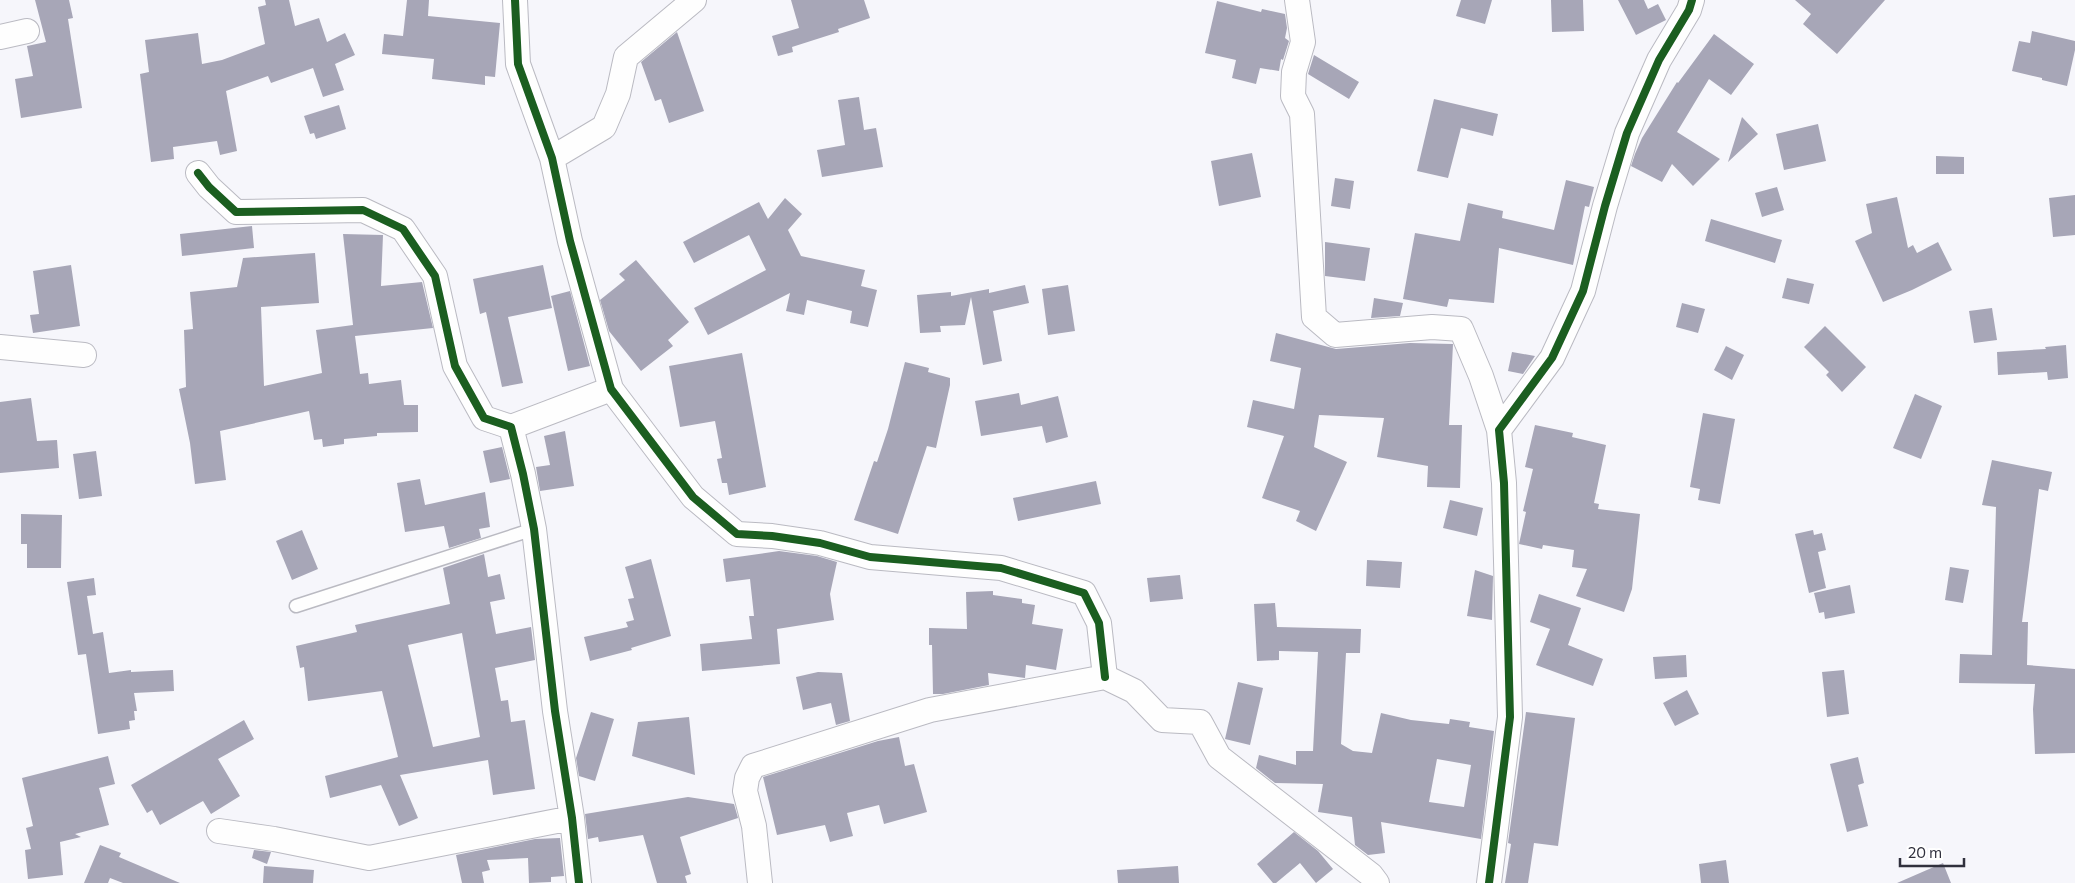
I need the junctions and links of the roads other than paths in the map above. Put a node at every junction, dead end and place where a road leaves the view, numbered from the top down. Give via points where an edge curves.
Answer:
1 (515, 0) edge
2 (694, 0) edge
3 (1297, 0) edge
4 (1315, 0) edge
5 (1692, 0) edge
6 (1301, 23) junction
7 (27, 31) dead end
8 (0, 37) edge
9 (552, 158) junction
10 (198, 173) dead end
11 (0, 347) edge
12 (84, 355) dead end
13 (611, 389) junction
14 (510, 427) junction
15 (1499, 430) junction
16 (534, 529) junction
17 (296, 606) dead end
18 (1105, 677) junction
19 (572, 818) junction
20 (219, 831) dead end
21 (579, 883) edge
22 (760, 883) edge
23 (1377, 883) edge
24 (1489, 883) edge

1 - 9 street via 518,64
2 - 9 street via 626,57 618,94 604,127
3 - 6 street
4 - 6 street
5 - 15 street via 1659,60 1627,133 1583,291 1552,358
6 - 15 street via 1303,42 1294,72 1292,96 1302,114 1314,317 1335,335 1432,327 1461,329
7 - 8 street
9 - 13 street via 570,241
10 - 14 street via 208,187 236,212 363,210 403,229 435,276 455,366 484,418
11 - 12 street
13 - 14 street
13 - 18 street via 693,497 736,534 820,544 870,557 1001,568 1084,593 1099,624
14 - 16 street via 524,474
15 - 24 street via 1505,501 1510,717
16 - 17 lane
16 - 19 street via 555,711
18 - 22 street via 930,710 753,766 745,791 754,826
18 - 23 street via 1134,691 1162,720 1200,722 1219,757
19 - 20 street via 369,858
19 - 21 street

